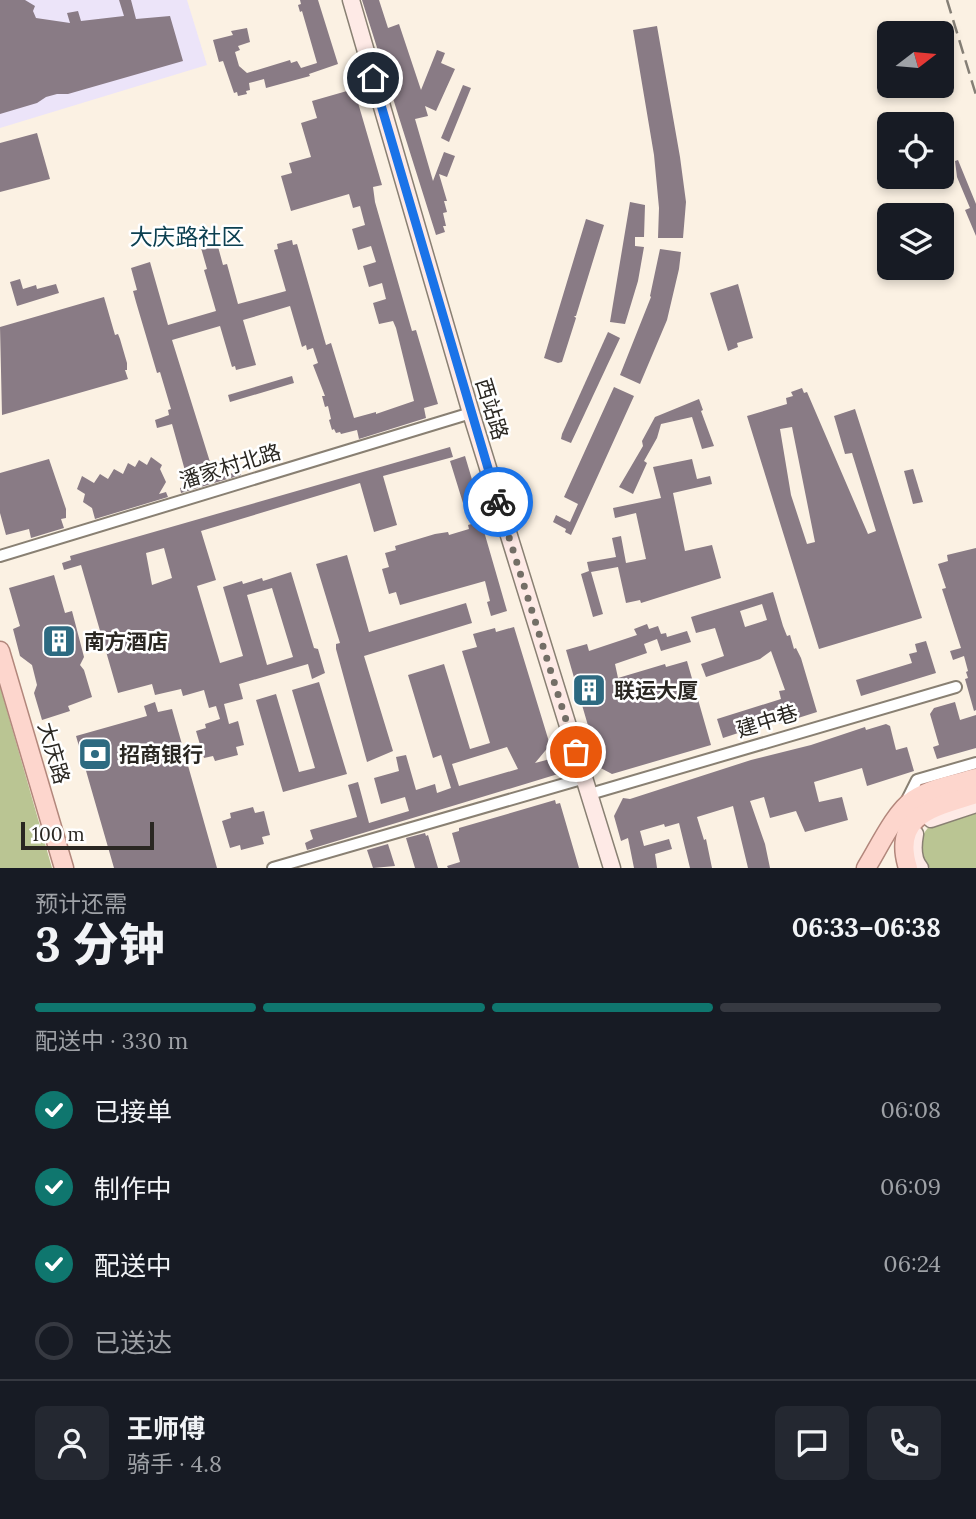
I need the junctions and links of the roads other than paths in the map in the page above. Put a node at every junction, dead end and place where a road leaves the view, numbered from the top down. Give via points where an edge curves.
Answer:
1 (351, 0) edge
2 (471, 413) junction
3 (0, 556) edge
4 (0, 651) edge
5 (956, 687) dead end
6 (976, 763) edge
7 (585, 778) junction
8 (976, 778) edge
9 (590, 794) junction
10 (976, 794) edge
11 (976, 804) edge
12 (901, 810) junction
13 (64, 868) edge
14 (273, 868) edge
15 (612, 868) edge
16 (866, 868) edge
17 (908, 868) edge
18 (920, 868) edge

1 - 2 street, 西站路
2 - 3 street, 潘家村北路
2 - 7 street, 西站路
4 - 13 main road, 大庆路
5 - 9 street, 建中巷
6 - 12 street via 917,780
7 - 9 street, 西站路
7 - 14 street
8 - 12 main road via 927,792
9 - 15 street, 西站路
10 - 17 main road via 931,808 912,821 902,850
11 - 18 street via 923,823 915,833 913,848
12 - 16 main road

